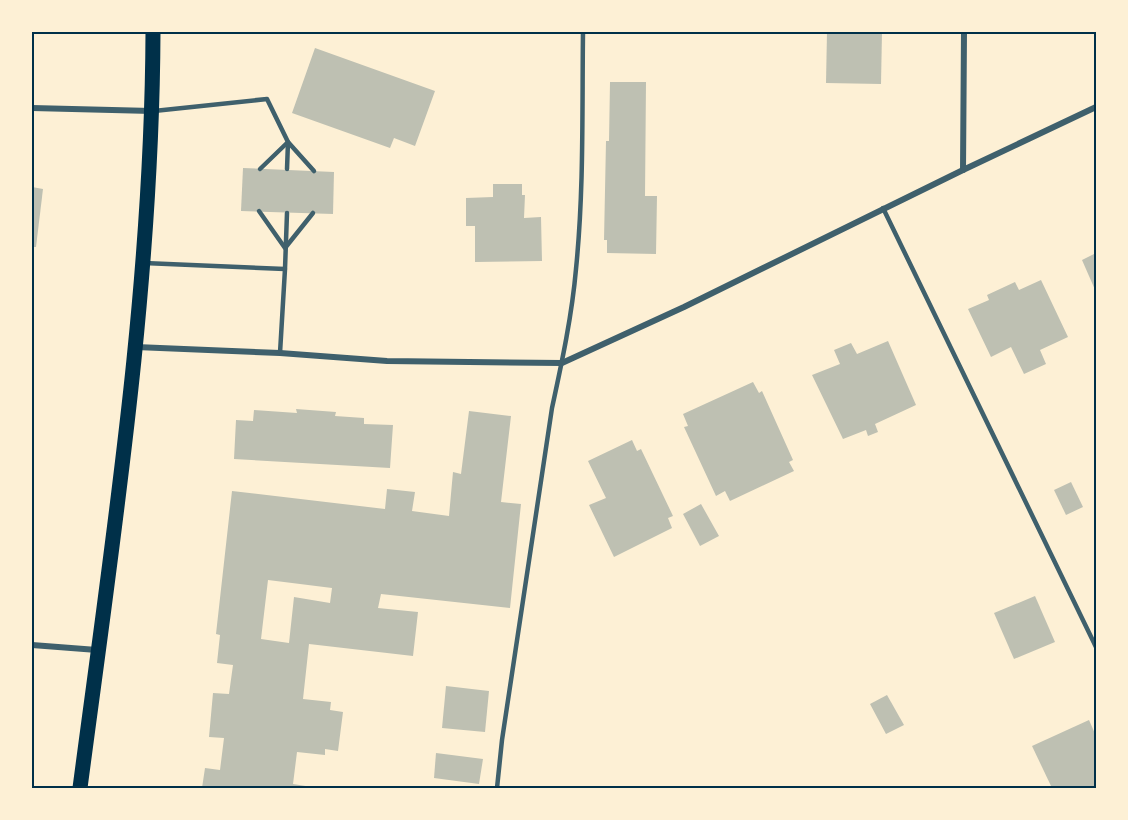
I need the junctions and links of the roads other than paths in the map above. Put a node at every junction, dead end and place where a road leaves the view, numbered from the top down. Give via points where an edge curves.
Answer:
1 (153, 32) edge
2 (583, 32) edge
3 (964, 32) edge
4 (1096, 107) edge
5 (32, 108) edge
6 (152, 111) junction
7 (288, 142) junction
8 (260, 169) dead end
9 (287, 169) dead end
10 (963, 170) junction
11 (315, 171) dead end
12 (883, 208) junction
13 (259, 211) dead end
14 (287, 213) dead end
15 (313, 213) dead end
16 (285, 248) junction
17 (144, 263) junction
18 (285, 269) junction
19 (135, 346) junction
20 (280, 353) junction
21 (562, 363) junction
22 (32, 645) edge
23 (1096, 646) edge
24 (98, 651) junction
25 (80, 789) edge
26 (497, 789) edge

1 - 6 main road
2 - 21 lane via 576,269
3 - 10 street
4 - 10 street
5 - 6 street
6 - 7 lane via 267,99
6 - 17 main road
7 - 8 lane
7 - 9 lane
7 - 11 lane
10 - 12 street
12 - 21 street
12 - 23 lane
13 - 16 lane
14 - 16 lane
15 - 16 lane
16 - 18 lane
17 - 18 lane
17 - 19 main road
18 - 20 lane
19 - 20 street
19 - 24 main road
20 - 21 street via 387,361
21 - 26 lane via 550,419
22 - 24 street
24 - 25 main road

